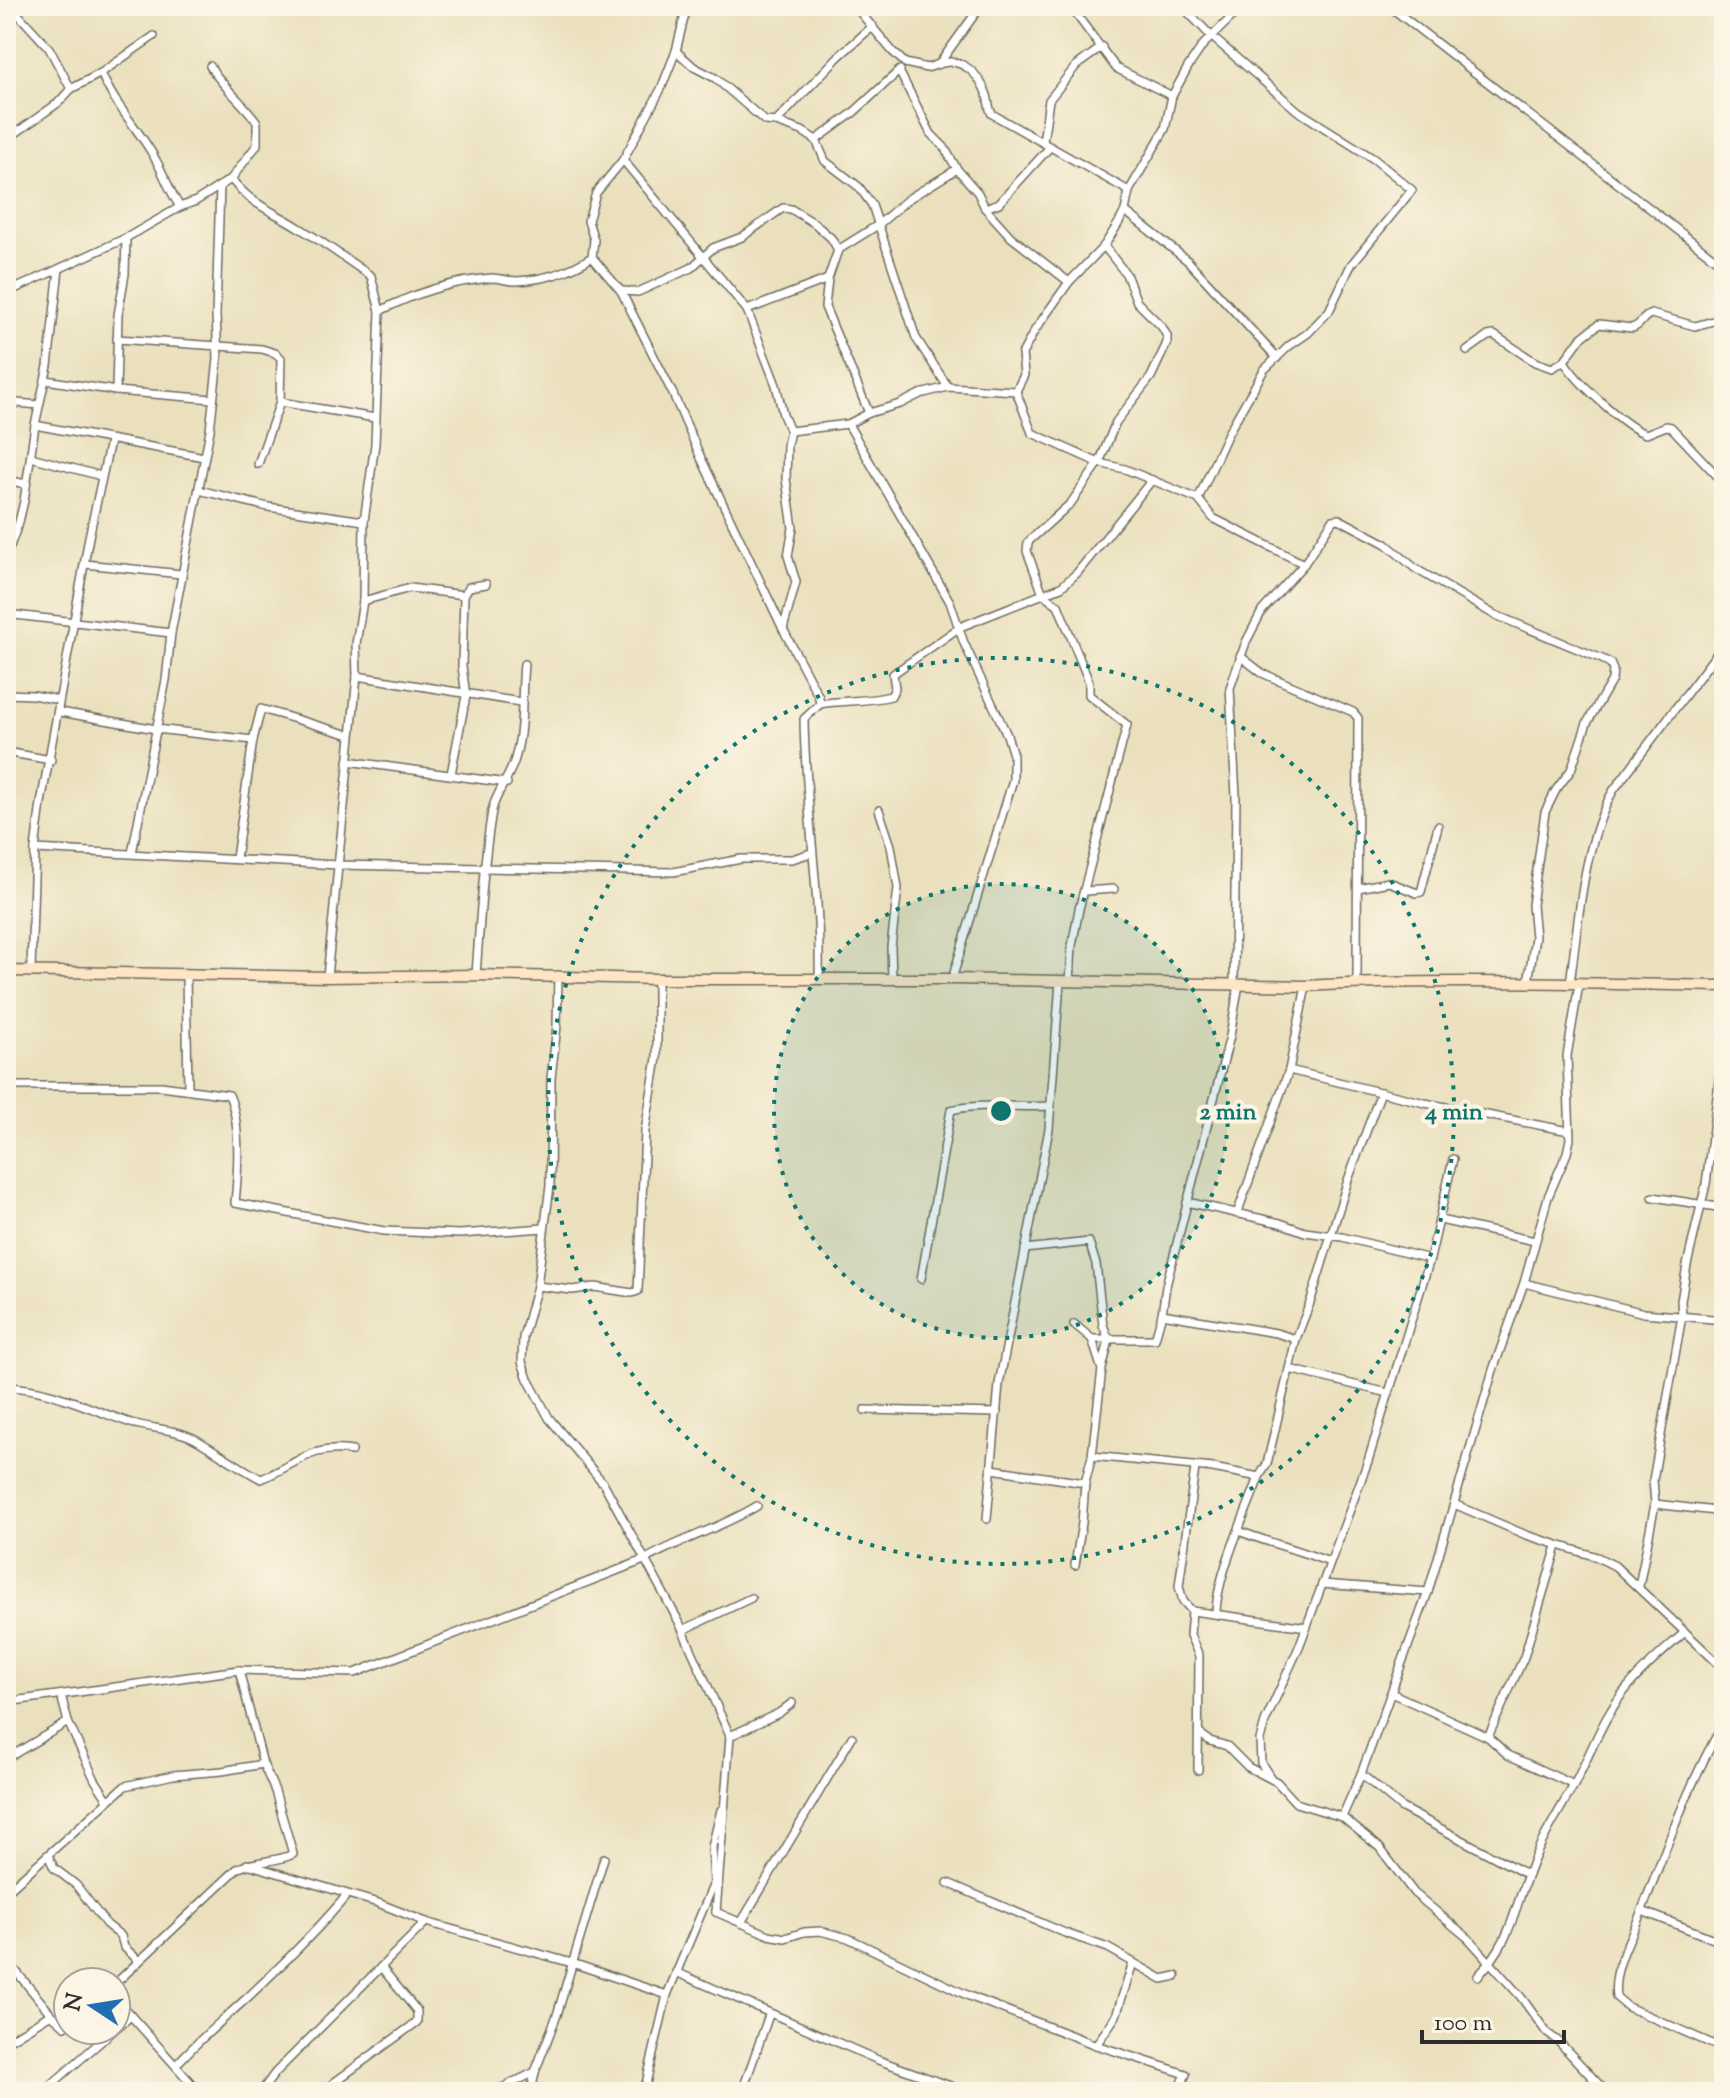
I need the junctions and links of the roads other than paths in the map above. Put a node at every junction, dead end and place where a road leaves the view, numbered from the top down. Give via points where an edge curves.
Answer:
1 (687, 6) edge
2 (855, 6) edge
3 (985, 6) edge
4 (1070, 6) edge
5 (1182, 6) edge
6 (1243, 6) edge
7 (1389, 6) edge
8 (6, 20) edge
9 (873, 26) junction
10 (154, 36) dead end
11 (1211, 36) junction
12 (1102, 47) junction
13 (676, 51) junction
14 (905, 63) junction
15 (939, 64) junction
16 (210, 66) dead end
17 (899, 71) junction
18 (101, 73) junction
19 (71, 89) junction
20 (1172, 96) junction
21 (776, 122) junction
22 (6, 140) edge
23 (816, 140) junction
24 (1047, 145) junction
25 (623, 160) junction
26 (957, 169) junction
27 (231, 179) junction
28 (220, 186) junction
29 (1129, 191) junction
30 (180, 207) junction
31 (985, 208) junction
32 (1125, 211) junction
33 (878, 225) junction
34 (126, 238) junction
35 (1104, 246) junction
36 (838, 250) junction
37 (592, 257) junction
38 (703, 257) junction
39 (1724, 266) edge
40 (59, 269) junction
41 (828, 279) junction
42 (1069, 282) junction
43 (621, 291) junction
44 (6, 293) edge
45 (747, 310) junction
46 (380, 311) junction
47 (1724, 318) edge
48 (117, 339) junction
49 (217, 344) junction
50 (1467, 351) dead end
51 (1277, 358) junction
52 (1564, 361) junction
53 (46, 380) junction
54 (948, 387) junction
55 (116, 391) junction
56 (1016, 391) junction
57 (213, 399) junction
58 (6, 402) edge
59 (280, 402) junction
60 (39, 405) junction
61 (869, 413) junction
62 (375, 418) junction
63 (848, 424) junction
64 (35, 425) junction
65 (790, 431) junction
66 (110, 441) junction
67 (31, 457) junction
68 (204, 457) junction
69 (1099, 463) junction
70 (258, 464) dead end
71 (101, 476) junction
72 (6, 480) edge
73 (1152, 480) junction
74 (1724, 483) edge
75 (26, 484) junction
76 (199, 490) junction
77 (1198, 499) junction
78 (364, 521) junction
79 (10, 537) edge
80 (6, 557) edge
81 (85, 564) junction
82 (1304, 564) junction
83 (181, 574) junction
84 (486, 584) dead end
85 (1043, 594) junction
86 (464, 595) junction
87 (363, 601) junction
88 (6, 614) edge
89 (74, 621) junction
90 (960, 627) junction
91 (783, 629) junction
92 (171, 633) junction
93 (1724, 644) edge
94 (1240, 656) junction
95 (524, 664) dead end
96 (357, 676) junction
97 (6, 694) edge
98 (466, 696) junction
99 (59, 700) junction
100 (520, 702) junction
101 (820, 704) junction
102 (60, 712) junction
103 (156, 729) junction
104 (350, 735) junction
105 (253, 740) junction
106 (6, 752) edge
107 (51, 760) junction
108 (348, 761) junction
109 (451, 774) junction
110 (507, 783) junction
111 (879, 810) dead end
112 (1438, 826) dead end
113 (35, 849) junction
114 (132, 853) junction
115 (811, 853) junction
116 (236, 858) junction
117 (338, 865) junction
118 (484, 869) junction
119 (1358, 888) junction
120 (1114, 889) dead end
121 (1085, 891) junction
122 (31, 970) junction
123 (6, 971) edge
124 (186, 974) junction
125 (476, 975) junction
126 (558, 975) junction
127 (327, 977) junction
128 (657, 979) junction
129 (892, 979) junction
130 (952, 979) junction
131 (819, 980) junction
132 (1065, 982) junction
133 (1357, 983) junction
134 (1528, 983) junction
135 (1575, 983) junction
136 (1236, 985) junction
137 (1306, 986) junction
138 (1724, 986) edge
139 (1724, 1042) edge
140 (1289, 1070) junction
141 (11, 1086) dead end
142 (188, 1088) junction
143 (1381, 1092) junction
144 (1049, 1106) junction
145 (1714, 1109) junction
146 (1724, 1109) edge
147 (1569, 1131) junction
148 (1453, 1159) dead end
149 (1653, 1197) dead end
150 (1187, 1202) junction
151 (1700, 1205) junction
152 (1724, 1208) edge
153 (1237, 1214) junction
154 (1440, 1220) junction
155 (544, 1228) junction
156 (1328, 1237) junction
157 (1535, 1241) junction
158 (1025, 1249) junction
159 (1430, 1259) junction
160 (921, 1279) dead end
161 (1524, 1283) junction
162 (537, 1286) junction
163 (1162, 1314) junction
164 (1682, 1316) junction
165 (1724, 1320) edge
166 (1074, 1324) dead end
167 (1092, 1339) junction
168 (1296, 1339) junction
169 (1109, 1340) junction
170 (1102, 1369) junction
171 (1289, 1369) junction
172 (6, 1387) edge
173 (1388, 1393) junction
174 (865, 1410) dead end
175 (997, 1413) junction
176 (352, 1451) dead end
177 (1092, 1456) junction
178 (1195, 1468) junction
179 (992, 1469) junction
180 (1259, 1477) junction
181 (1085, 1483) junction
182 (1454, 1504) junction
183 (1655, 1504) junction
184 (757, 1506) dead end
185 (1724, 1512) edge
186 (987, 1519) dead end
187 (1239, 1531) junction
188 (1557, 1546) junction
189 (644, 1560) junction
190 (1329, 1562) junction
191 (1075, 1565) dead end
192 (1322, 1584) junction
193 (1639, 1586) junction
194 (1428, 1592) junction
195 (751, 1598) dead end
196 (1192, 1611) junction
197 (1216, 1614) junction
198 (1307, 1627) junction
199 (683, 1630) junction
200 (1685, 1632) junction
201 (1724, 1669) edge
202 (239, 1670) junction
203 (1391, 1693) junction
204 (61, 1695) junction
205 (6, 1702) edge
206 (792, 1703) dead end
207 (68, 1722) junction
208 (1724, 1723) edge
209 (1199, 1733) junction
210 (730, 1736) junction
211 (852, 1737) dead end
212 (1488, 1737) junction
213 (6, 1759) edge
214 (263, 1764) junction
215 (1198, 1770) dead end
216 (1361, 1774) junction
217 (1270, 1777) junction
218 (1574, 1785) junction
219 (108, 1800) junction
220 (1342, 1817) junction
221 (48, 1855) junction
222 (604, 1858) dead end
223 (247, 1864) junction
224 (1528, 1875) junction
225 (948, 1883) dead end
226 (6, 1892) edge
227 (347, 1895) junction
228 (1642, 1911) junction
229 (716, 1912) junction
230 (742, 1921) junction
231 (426, 1922) junction
232 (1724, 1943) edge
233 (6, 1959) edge
234 (138, 1960) junction
235 (572, 1963) junction
236 (1133, 1963) junction
237 (1490, 1964) junction
238 (132, 1966) edge
239 (381, 1967) junction
240 (676, 1972) junction
241 (1176, 1976) dead end
242 (1478, 1976) dead end
243 (667, 1995) junction
244 (51, 2014) joint
245 (769, 2015) junction
246 (132, 2017) edge
247 (6, 2042) edge
248 (1096, 2045) junction
249 (96, 2046) edge
250 (1724, 2049) edge
251 (176, 2065) junction
252 (535, 2072) junction
253 (190, 2083) junction
254 (43, 2092) edge
255 (183, 2092) edge
256 (199, 2092) edge
257 (261, 2092) edge
258 (326, 2092) edge
259 (494, 2092) edge
260 (531, 2092) edge
261 (644, 2092) edge
262 (742, 2092) edge
263 (967, 2092) edge
264 (1178, 2092) edge
265 (1606, 2092) edge

1 - 13 street
2 - 9 street
3 - 15 street
4 - 12 street
5 - 11 street
6 - 11 street
7 - 39 street
8 - 19 street via 17,13 49,48
9 - 14 street
9 - 21 street
10 - 18 street
11 - 20 street
11 - 51 street via 1298,111 1412,190 1351,265 1329,311
12 - 20 street via 1116,68
12 - 24 street via 1076,66 1049,100
13 - 21 street via 765,121
13 - 25 street
14 - 15 street via 927,68
14 - 17 street
15 - 24 street via 959,62 979,79 992,114
16 - 27 street via 257,122 257,145
17 - 23 street
17 - 26 street via 931,134
18 - 19 street
18 - 30 street
19 - 22 street
20 - 29 street via 1165,129
21 - 23 street
23 - 33 street via 825,161 859,187
24 - 29 street
24 - 31 street via 999,203
25 - 37 street via 596,193 588,221
25 - 38 street
26 - 31 street
26 - 33 street
27 - 28 street
27 - 46 street via 264,210 371,276
28 - 30 street
28 - 49 street
29 - 32 street
30 - 34 street
31 - 42 street via 1011,237
32 - 35 street
32 - 51 street via 1188,261
33 - 36 street
33 - 54 street via 916,338
34 - 40 street
34 - 48 street
35 - 42 street
35 - 69 street via 1126,274 1137,302 1162,327 1167,343 1151,377 1116,422
36 - 38 street via 814,223 783,208 755,230
36 - 41 street
37 - 43 street
37 - 46 street via 555,277 453,284
38 - 43 street via 638,292
38 - 45 street
40 - 44 street
40 - 53 street
41 - 45 street
41 - 61 street via 825,307
42 - 56 street via 1022,354 1024,375
43 - 91 street
45 - 65 street
46 - 62 street
47 - 52 street via 1695,326 1651,314 1632,328 1599,324
48 - 49 street
48 - 55 street
49 - 57 street
49 - 59 street via 262,349 281,358
50 - 52 street via 1494,335 1547,368
51 - 77 street via 1264,370 1228,433
52 - 74 street via 1636,429 1646,434 1671,427
53 - 55 street
53 - 60 street
54 - 56 street
54 - 61 street
55 - 57 street
56 - 69 street via 1032,433
57 - 68 street
58 - 60 street
59 - 62 street
59 - 70 street
60 - 64 street
61 - 63 street
62 - 78 street
63 - 65 street
63 - 90 street
64 - 66 street
64 - 67 street
65 - 91 street via 786,479 793,528 788,556 796,582
66 - 68 street
66 - 71 street
67 - 71 street
67 - 75 street
68 - 76 street
69 - 73 street
69 - 85 street via 1071,503 1028,542
71 - 81 street
72 - 75 street
73 - 77 street
73 - 85 street via 1077,573
75 - 79 street via 19,522
76 - 78 street
76 - 83 street
77 - 82 street via 1213,518
78 - 87 street
79 - 80 street
81 - 83 street
81 - 89 street
82 - 94 street via 1262,611
82 - 134 street via 1333,520 1339,519 1493,614 1610,663 1612,680 1587,723 1571,770 1545,812
83 - 92 street
84 - 86 street via 469,587
85 - 90 street
85 - 121 street via 1058,605 1089,682 1089,695 1127,725
86 - 87 street via 410,588
86 - 98 street
87 - 96 street
88 - 89 street
89 - 92 street
89 - 99 street
90 - 101 street via 893,674 891,696
90 - 130 street via 1007,735 1013,780
91 - 101 street
92 - 103 street
93 - 135 street via 1602,812 1586,876
94 - 119 street via 1262,673 1358,718
94 - 136 street via 1230,688
95 - 100 street
96 - 98 street
96 - 104 street
97 - 99 street
98 - 100 street
98 - 109 street
99 - 102 street
100 - 110 street via 522,727
101 - 115 street via 804,719
102 - 103 street
102 - 107 street
103 - 105 street
103 - 114 street
104 - 105 street via 261,709
104 - 108 street
105 - 116 street
106 - 107 street
107 - 113 street
108 - 109 street
108 - 117 street
109 - 110 street
110 - 118 street via 492,808
111 - 129 street via 898,888
112 - 119 street via 1421,892 1389,882
113 - 114 street
113 - 122 street
114 - 116 street
115 - 118 street via 673,872
115 - 131 street
116 - 117 street
117 - 118 street
117 - 127 street
118 - 125 street
119 - 133 street
120 - 121 street
121 - 132 street
122 - 123 main road
122 - 124 main road
124 - 127 main road
124 - 142 street
125 - 126 main road
125 - 127 main road
126 - 128 main road
126 - 155 street via 552,1161
128 - 131 main road
128 - 162 street via 657,1058 645,1131 638,1291
129 - 130 main road
129 - 131 main road
130 - 132 main road
132 - 136 main road
132 - 144 street
133 - 134 main road
133 - 137 main road
134 - 135 main road
135 - 138 main road
135 - 147 street via 1567,1056
136 - 137 main road
136 - 150 street via 1230,1036
137 - 140 street
139 - 145 street
140 - 143 street
140 - 153 street
141 - 142 street
142 - 155 street via 229,1095 235,1107 235,1203 384,1231 460,1234
143 - 147 street
143 - 156 street
144 - 158 street
144 - 160 street via 951,1110
145 - 146 street
145 - 151 street
147 - 157 street via 1567,1153
148 - 154 street
149 - 151 street
150 - 153 street
150 - 163 street
151 - 152 street
151 - 164 street
153 - 156 street
154 - 157 street
154 - 159 street
155 - 162 street
156 - 159 street
156 - 168 street
157 - 161 street
158 - 169 street via 1089,1242
158 - 175 street
159 - 173 street
161 - 164 street via 1644,1313
161 - 182 street
162 - 189 street via 523,1337 528,1379 549,1418 604,1484
163 - 168 street
163 - 169 street via 1155,1339
164 - 165 street
164 - 183 street via 1653,1480
166 - 167 street
167 - 169 street
167 - 170 street
168 - 171 street
169 - 170 street
170 - 177 street
171 - 173 street
171 - 180 street via 1267,1464
172 - 176 street via 34,1390 135,1424 179,1432 261,1479 306,1455 331,1448
173 - 190 street
174 - 175 street
175 - 179 street
177 - 178 street
177 - 181 street
178 - 180 street
178 - 196 street via 1179,1586
179 - 181 street
179 - 186 street
180 - 187 street
181 - 191 street
182 - 188 street
182 - 194 street
183 - 185 street
183 - 193 street
184 - 189 street
187 - 190 street
187 - 197 street via 1216,1597
188 - 193 street via 1597,1557
188 - 212 street via 1524,1657
189 - 199 street
189 - 202 street via 355,1673
190 - 192 street
192 - 194 street
192 - 198 street
193 - 200 street
194 - 203 street
195 - 199 street
196 - 197 street
196 - 209 street via 1190,1635 1199,1656
197 - 198 street
198 - 217 street via 1260,1740 1261,1763
199 - 210 street
200 - 201 street
200 - 218 street via 1626,1689
202 - 204 street
202 - 214 street
203 - 212 street
203 - 216 street
204 - 205 street
204 - 207 street
206 - 210 street
207 - 213 street
207 - 219 street
208 - 228 street via 1696,1772
209 - 215 street
209 - 217 street
210 - 229 street
211 - 230 street
212 - 218 street via 1508,1755
214 - 219 street via 152,1778 125,1786
214 - 223 street via 293,1854
216 - 220 street
216 - 224 street via 1402,1808
217 - 220 street via 1296,1803
218 - 224 street
219 - 221 street
220 - 237 street via 1379,1847 1414,1893
221 - 226 street
221 - 234 street
222 - 235 street
223 - 227 street
223 - 234 street
224 - 237 street via 1509,1935
225 - 236 street
227 - 231 street
227 - 251 street
228 - 232 street
228 - 250 street via 1626,1946 1616,1997
229 - 230 street
229 - 240 street via 725,1792 712,1847 714,1883
230 - 248 street via 785,1938 820,1931 848,1938 949,1988
231 - 235 street
231 - 239 street
233 - 244 street
234 - 238 street
235 - 243 street
235 - 252 street
236 - 241 street via 1162,1979
236 - 248 street via 1116,2016
237 - 242 street
237 - 265 street via 1547,2033
239 - 257 street
239 - 258 street via 417,2011 417,2022
240 - 243 street
240 - 245 street
243 - 261 street
244 - 247 street
245 - 262 street
245 - 263 street
246 - 251 street
248 - 264 street via 1186,2074
249 - 254 street
251 - 253 street
252 - 259 street
252 - 260 street
253 - 255 street
253 - 256 street

